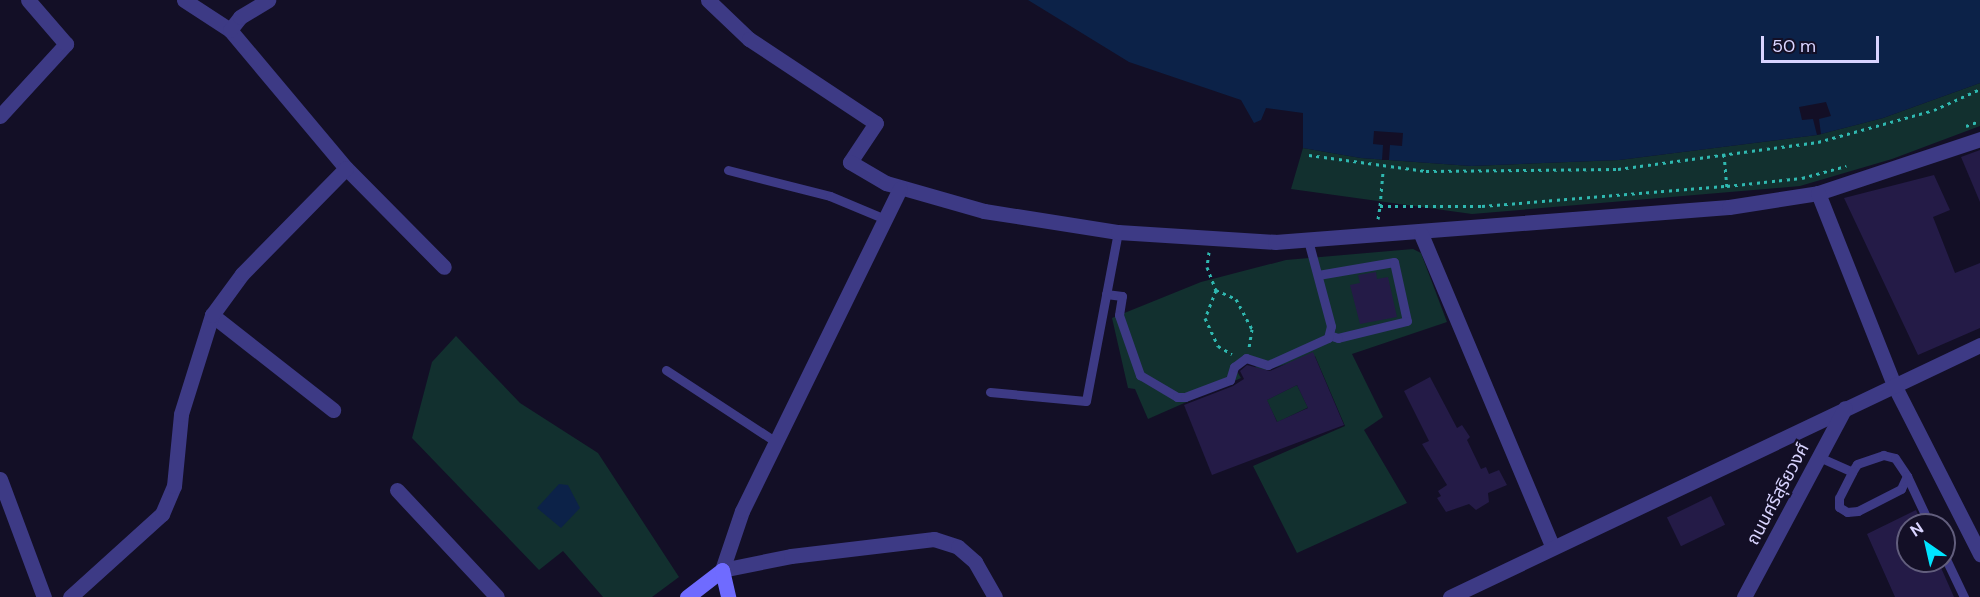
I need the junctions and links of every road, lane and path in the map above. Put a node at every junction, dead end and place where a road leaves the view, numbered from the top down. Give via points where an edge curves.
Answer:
1 (28, 0) edge
2 (184, 0) edge
3 (268, 0) edge
4 (708, 0) edge
5 (230, 30) junction
6 (1980, 89) edge
7 (0, 116) edge
8 (1980, 120) edge
9 (1958, 129) dead end
10 (1980, 139) edge
11 (1724, 154) junction
12 (1309, 155) dead end
13 (1858, 162) dead end
14 (346, 168) junction
15 (1383, 169) junction
16 (728, 170) dead end
17 (1727, 186) junction
18 (900, 189) junction
19 (1818, 193) junction
20 (1380, 206) junction
21 (885, 219) junction
22 (1118, 232) junction
23 (1421, 234) junction
24 (1376, 235) junction
25 (1308, 240) junction
26 (1210, 241) junction
27 (444, 267) dead end
28 (1318, 275) junction
29 (1218, 291) junction
30 (1106, 294) junction
31 (212, 315) junction
32 (1329, 335) junction
33 (1980, 345) edge
34 (1244, 352) dead end
35 (1238, 354) dead end
36 (666, 370) dead end
37 (1894, 385) junction
38 (990, 392) dead end
39 (1845, 408) junction
40 (333, 410) dead end
41 (776, 442) junction
42 (1819, 457) junction
43 (1852, 472) junction
44 (1906, 476) junction
45 (0, 479) edge
46 (398, 490) dead end
47 (1924, 513) edge
48 (1552, 546) junction
49 (1980, 554) edge
50 (722, 570) junction
51 (1953, 573) edge
52 (44, 597) edge
53 (70, 597) edge
54 (497, 597) edge
55 (687, 597) edge
56 (728, 597) edge
57 (995, 597) edge
58 (1450, 597) edge
59 (1744, 597) edge
60 (1964, 597) edge

1 - 7 street via 66,44
2 - 5 street
3 - 5 street via 240,17
4 - 18 street via 749,39 876,123 850,162
5 - 14 street
6 - 11 path via 1883,127
8 - 9 path
10 - 19 street
11 - 15 path via 1568,172
11 - 17 path
12 - 15 path
13 - 17 path via 1802,178
14 - 27 street
14 - 31 street via 242,274
15 - 20 path
16 - 21 lane via 830,196
17 - 20 path via 1482,206
18 - 21 street
18 - 22 street via 984,211
19 - 23 street via 1729,207
19 - 37 street
20 - 24 path
21 - 41 street
22 - 26 street
22 - 30 lane
23 - 24 street
23 - 48 street
24 - 25 street
25 - 26 street
25 - 28 lane
26 - 29 path via 1207,267
28 - 32 lane via 1331,326
28 - 32 lane via 1394,262 1407,321 1338,338
29 - 34 path via 1236,299 1252,329 1253,340
29 - 35 path via 1204,312 1214,339 1224,351
30 - 32 lane via 1122,296 1119,315 1140,375 1177,397 1230,380 1234,367 1246,358 1268,365 1322,344
30 - 38 lane via 1086,401
31 - 40 street
31 - 53 street via 181,414 174,486 162,514
33 - 37 street
36 - 41 lane
37 - 39 street
37 - 49 street
39 - 42 street, ถนนศรีสุริยวงศ์
39 - 48 street
41 - 50 street via 742,511
42 - 43 lane
42 - 59 street, ถนนศรีสุริยวงศ์
43 - 44 lane via 1857,464 1883,455 1895,458
43 - 44 lane via 1839,498 1839,507 1847,512 1858,511 1901,489
44 - 47 lane
45 - 52 street
46 - 54 street
48 - 58 street
50 - 55 street
50 - 56 street
50 - 57 street via 791,556 934,539 958,547 975,562
51 - 60 lane

